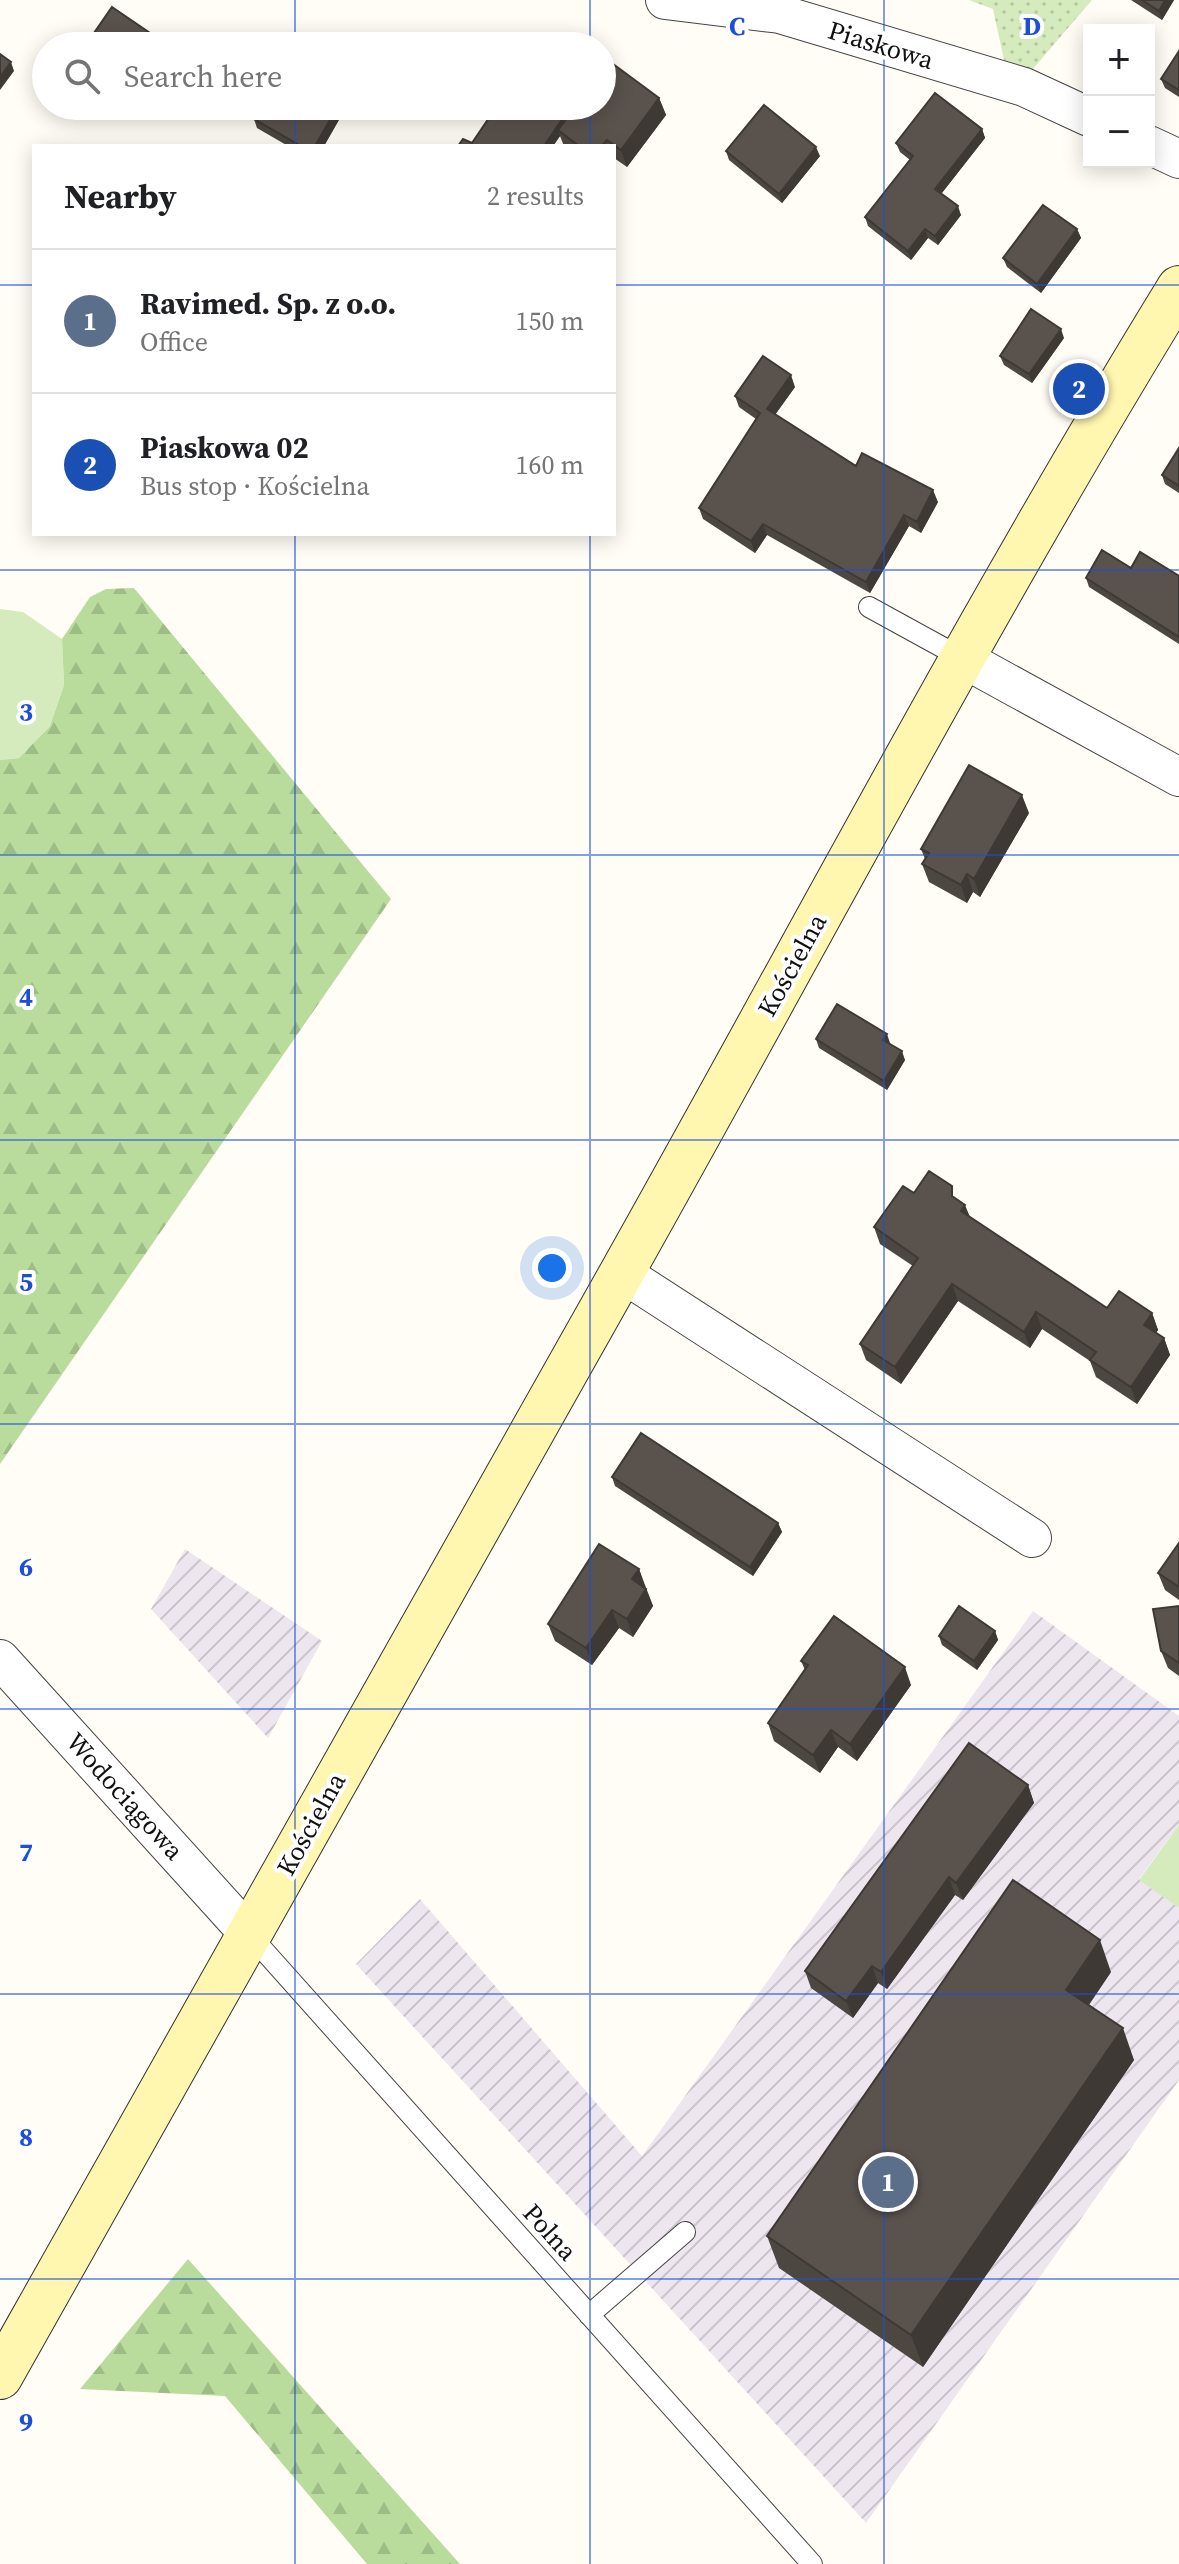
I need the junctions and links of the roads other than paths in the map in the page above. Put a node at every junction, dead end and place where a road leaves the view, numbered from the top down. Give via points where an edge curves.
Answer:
1 (665, 0) edge
2 (1083, 114) edge
3 (1155, 148) edge
4 (1179, 159) edge
5 (1179, 288) edge
6 (869, 607) dead end
7 (962, 658) junction
8 (1179, 777) edge
9 (622, 1273) junction
10 (1032, 1538) dead end
11 (0, 1659) edge
12 (249, 1934) junction
13 (685, 2232) dead end
14 (589, 2315) junction
15 (0, 2377) edge
16 (812, 2564) edge

1 - 2 street, Piaskowa via 780,14 1024,87
3 - 4 street
5 - 7 street, Kościelna
6 - 7 lane
7 - 8 street
7 - 9 street, Kościelna
9 - 10 street
9 - 12 street, Kościelna
11 - 12 street, Wodociągowa
12 - 14 lane, Polna
12 - 15 street, Kościelna
13 - 14 lane
14 - 16 lane, Polna

